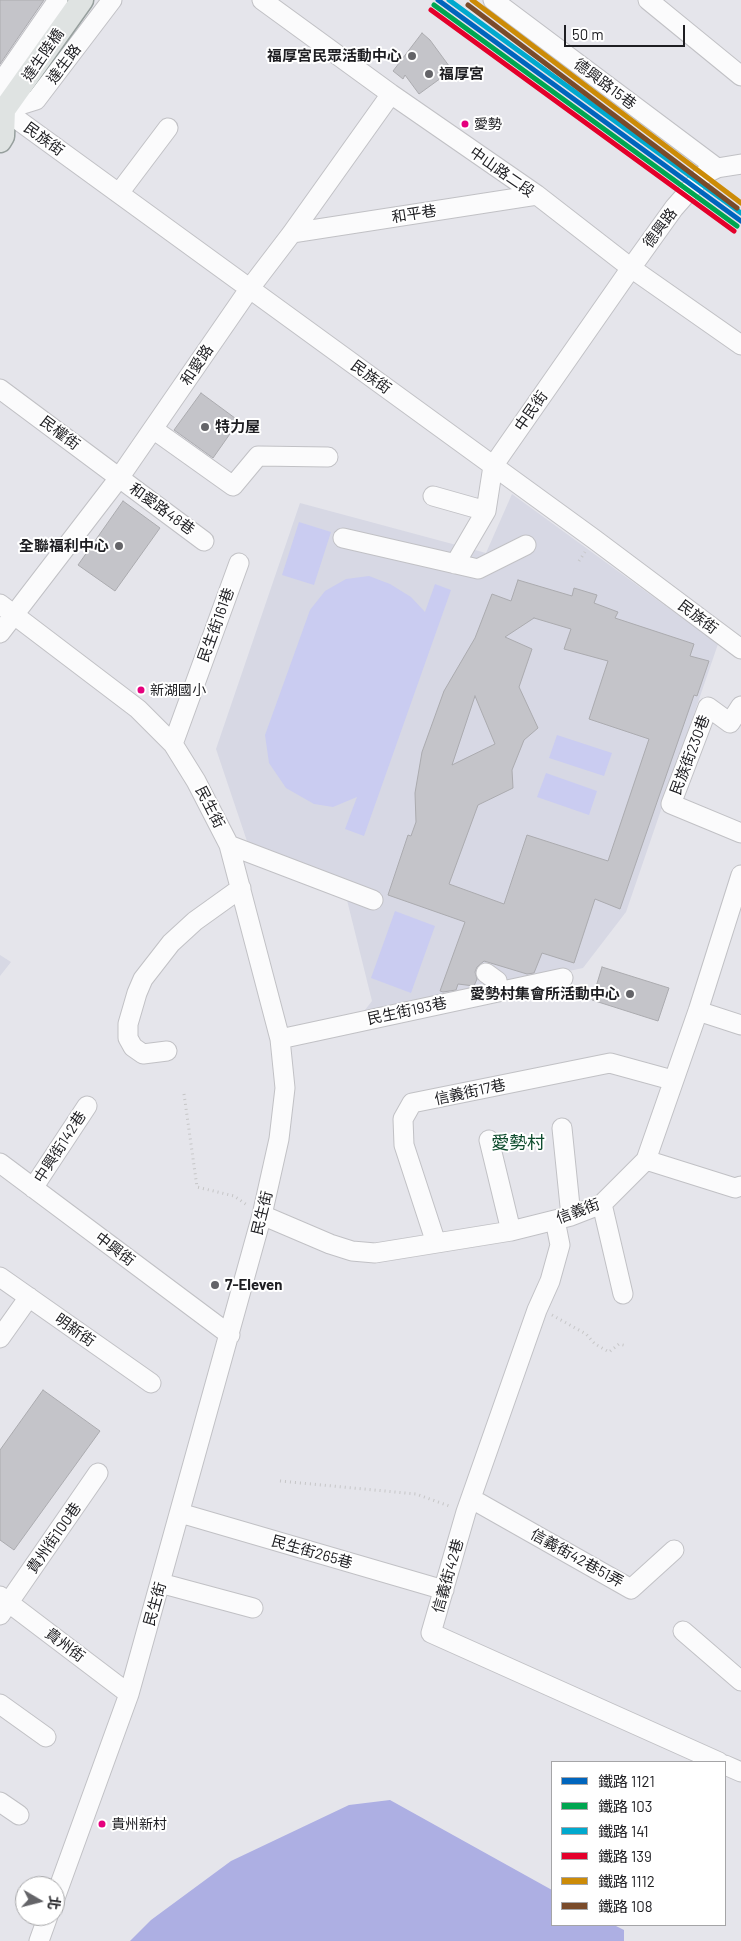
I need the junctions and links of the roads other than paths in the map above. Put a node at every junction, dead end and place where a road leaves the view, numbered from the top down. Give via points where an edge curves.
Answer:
1 (58, 0) edge
2 (82, 0) edge
3 (112, 0) edge
4 (262, 0) edge
5 (494, 0) edge
6 (648, 0) edge
7 (741, 76) edge
8 (391, 94) junction
9 (1, 109) edge
10 (168, 128) dead end
11 (0, 141) edge
12 (741, 164) edge
13 (717, 168) junction
14 (119, 193) junction
15 (537, 195) junction
16 (292, 233) junction
17 (631, 268) junction
18 (250, 288) junction
19 (741, 346) edge
20 (0, 389) edge
21 (153, 429) junction
22 (328, 457) dead end
23 (493, 466) junction
24 (120, 478) junction
25 (433, 496) dead end
26 (486, 511) junction
27 (343, 538) dead end
28 (204, 540) dead end
29 (526, 545) dead end
30 (239, 563) dead end
31 (455, 564) junction
32 (7, 609) edge
33 (0, 633) edge
34 (741, 649) edge
35 (741, 706) edge
36 (173, 744) junction
37 (741, 832) edge
38 (229, 845) junction
39 (741, 875) edge
40 (240, 888) junction
41 (373, 900) dead end
42 (486, 973) dead end
43 (563, 978) dead end
44 (496, 992) junction
45 (698, 1011) junction
46 (741, 1025) edge
47 (280, 1039) junction
48 (167, 1051) dead end
49 (672, 1080) junction
50 (86, 1106) dead end
51 (562, 1128) dead end
52 (489, 1140) dead end
53 (646, 1160) junction
54 (0, 1163) edge
55 (741, 1186) edge
56 (32, 1188) junction
57 (602, 1204) junction
58 (262, 1214) junction
59 (563, 1218) junction
60 (510, 1231) junction
61 (436, 1243) junction
62 (0, 1277) edge
63 (623, 1294) dead end
64 (29, 1297) junction
65 (230, 1335) junction
66 (0, 1338) edge
67 (151, 1383) dead end
68 (98, 1473) dead end
69 (469, 1506) junction
70 (180, 1513) junction
71 (674, 1550) dead end
72 (160, 1583) junction
73 (444, 1590) junction
74 (3, 1604) edge
75 (253, 1608) dead end
76 (683, 1631) dead end
77 (741, 1681) edge
78 (129, 1694) junction
79 (0, 1704) edge
80 (46, 1737) dead end
81 (717, 1761) edge
82 (726, 1765) edge
83 (741, 1772) edge
84 (0, 1802) edge
85 (19, 1816) dead end
86 (63, 1876) edge
87 (44, 1926) edge
88 (39, 1941) edge

1 - 9 street via 4,78
2 - 9 main road, 達生陸橋
3 - 9 street, 達生路 via 36,100
4 - 8 street, 中山路二段
5 - 13 street, 德興路15巷
6 - 7 street
8 - 15 street, 中山路二段
8 - 16 street, 和愛路
9 - 11 main road via 3,136
9 - 14 street, 民族街
10 - 14 street
12 - 13 street, 德興路
13 - 17 street, 德興路 via 703,175 693,186
14 - 18 street, 民族街
15 - 16 street, 和平巷
15 - 17 street, 中山路二段
16 - 18 street, 和愛路
17 - 19 street, 中山路二段
17 - 23 street, 中民街
18 - 21 street, 和愛路
18 - 23 street, 民族街
20 - 24 street, 民權街
21 - 22 street via 233,486 258,456
21 - 24 street, 和愛路
23 - 26 street, 中民街
23 - 34 street, 民族街
24 - 28 street, 和愛路48巷
24 - 32 street, 和愛路
25 - 26 street
26 - 31 street, 中民街
27 - 31 street
29 - 31 street via 478,569
30 - 36 street, 民生街161巷
32 - 33 street, 和愛路
32 - 36 street, 民生街 via 138,709
35 - 37 street, 民族街230巷 via 730,723 708,707 671,804
36 - 38 street, 民生街
38 - 40 street, 民生街
38 - 41 street
39 - 45 street, 信義街
40 - 47 street, 民生街
40 - 48 street via 171,943 143,980 128,1024 128,1038 133,1047 143,1054
42 - 44 street via 498,981
43 - 44 street, 民生街193巷
44 - 47 street, 民生街193巷
45 - 46 street
45 - 49 street, 信義街
47 - 58 street, 民生街 via 285,1088 279,1139
49 - 53 street, 信義街
49 - 61 street, 信義街17巷 via 610,1063 412,1104 403,1119 404,1145
50 - 56 street, 中興街142巷
51 - 59 street, 信義街42巷
52 - 60 street
53 - 55 street via 735,1188
53 - 57 street, 信義街
54 - 56 street, 中興街
56 - 65 street, 中興街
57 - 59 street, 信義街
57 - 63 street
58 - 61 street, 信義街 via 352,1251 374,1253
58 - 65 street, 民生街
59 - 60 street, 信義街
59 - 69 street, 信義街42巷 via 560,1245 550,1281
60 - 61 street, 信義街
62 - 64 street, 明新街
64 - 66 street
64 - 67 street, 明新街
65 - 70 street, 民生街
68 - 74 street, 貴州街100巷
69 - 71 street, 信義街42巷51弄 via 631,1589
69 - 73 street, 信義街42巷
70 - 72 street, 民生街
70 - 73 street, 民生街265巷
72 - 75 street
72 - 78 street, 民生街
73 - 81 street, 信義街42巷 via 431,1634
74 - 78 street, 貴州街
76 - 77 street
78 - 86 street, 民生街
79 - 80 street
82 - 83 street
84 - 85 street
87 - 88 street

